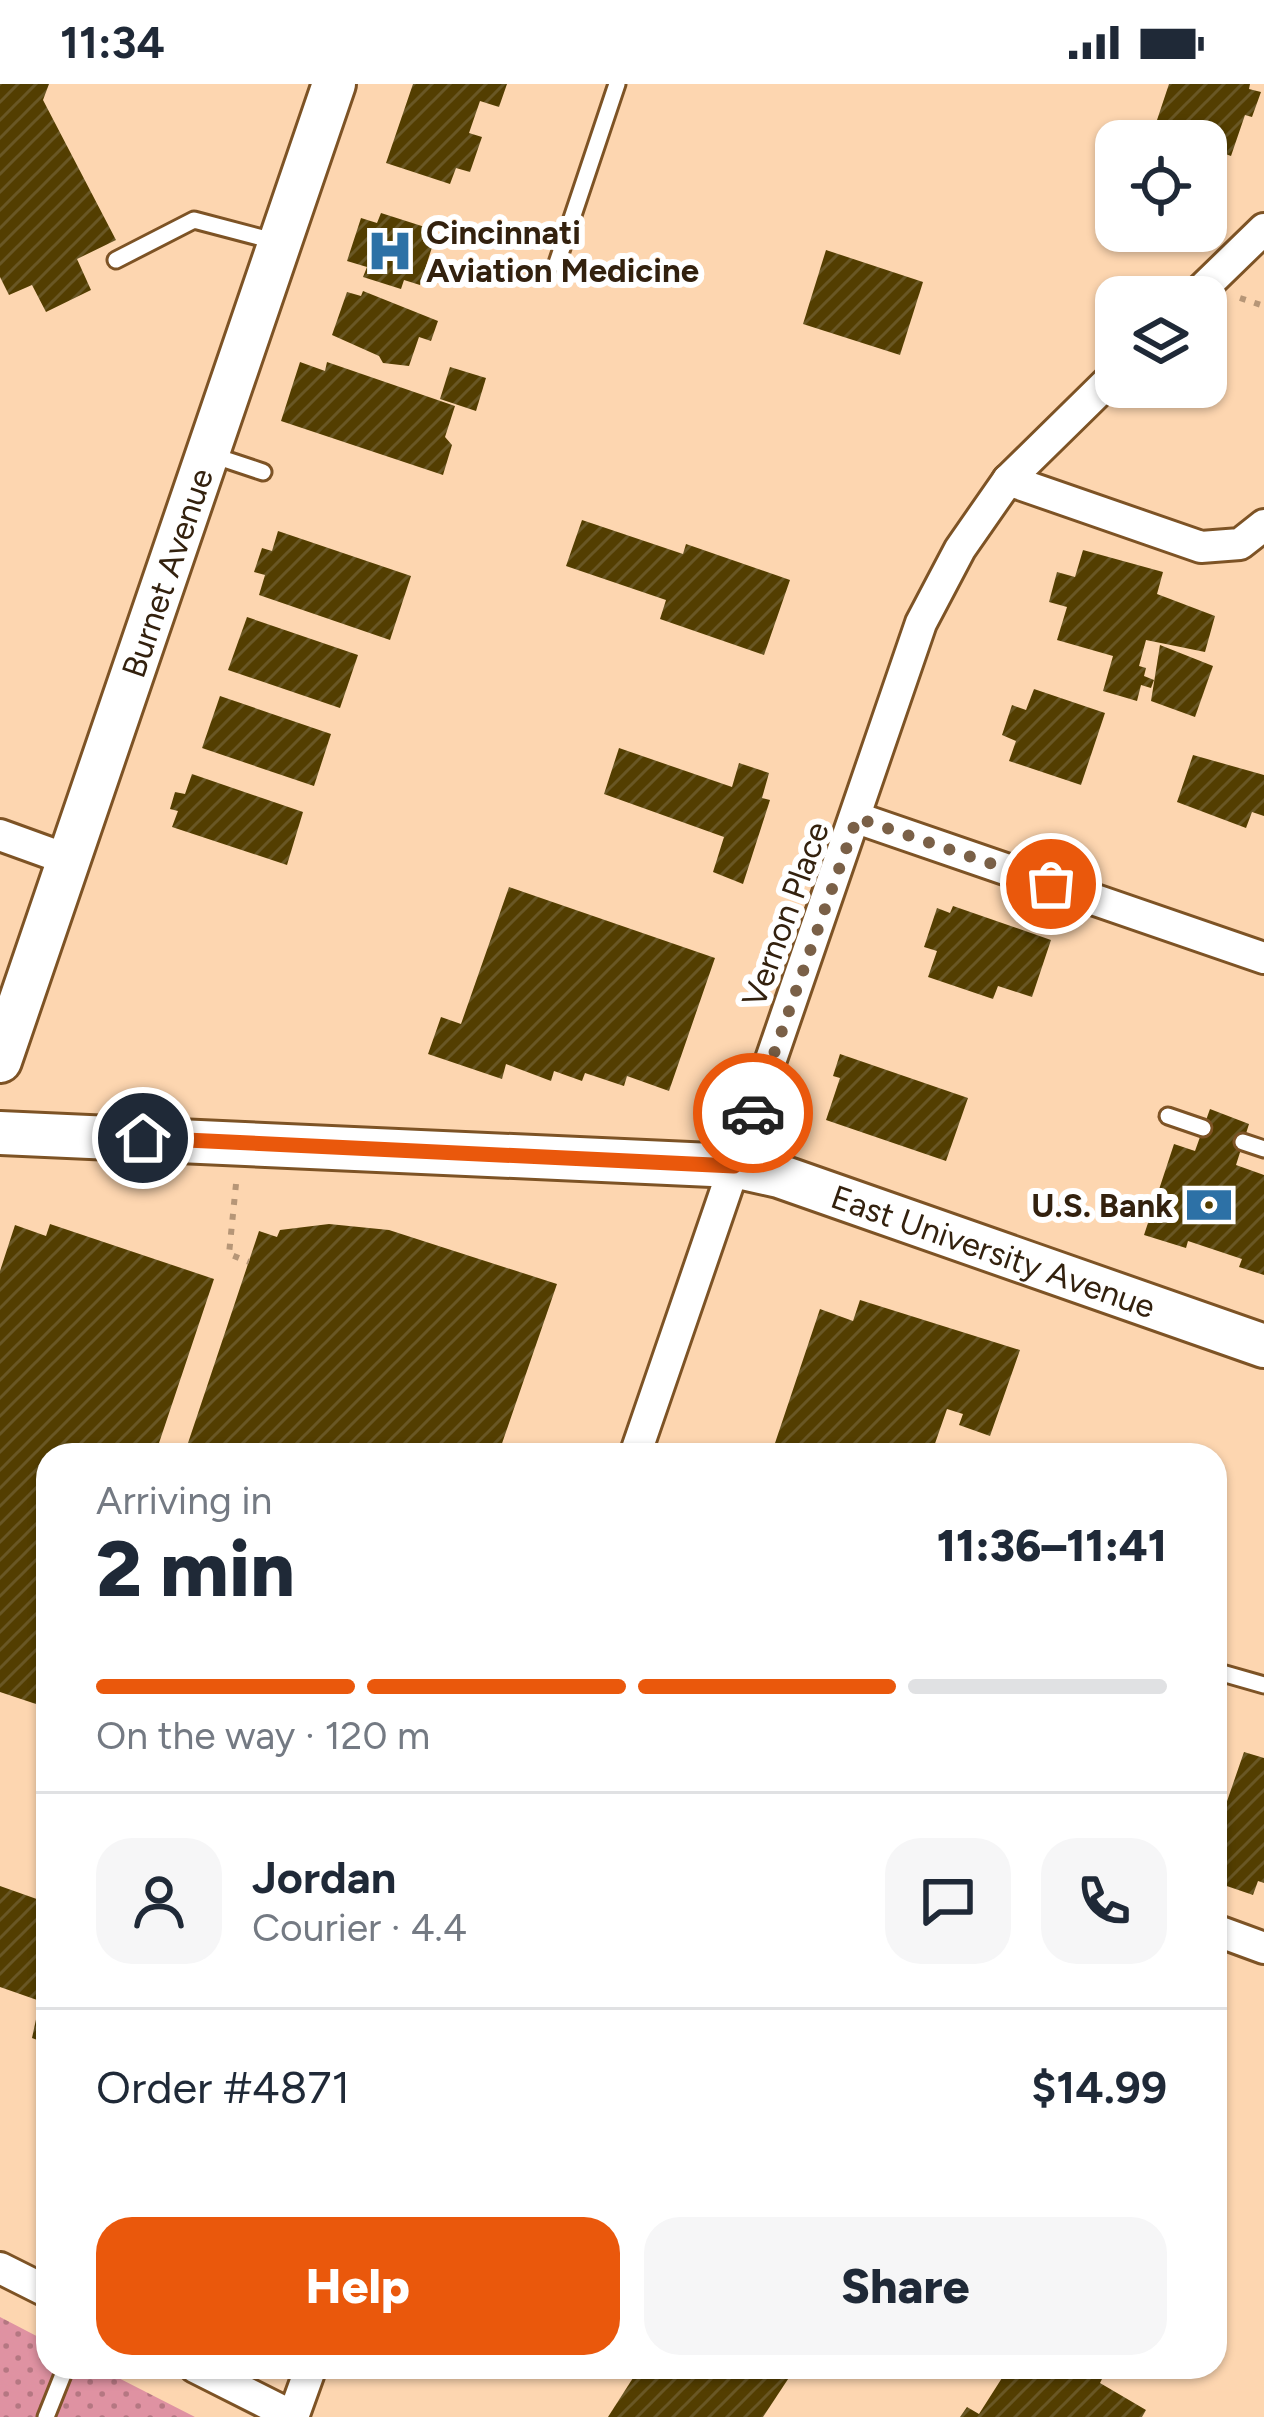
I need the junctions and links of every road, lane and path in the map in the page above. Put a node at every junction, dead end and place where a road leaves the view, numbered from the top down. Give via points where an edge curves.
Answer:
1 (334, 84) edge
2 (617, 84) edge
3 (1264, 229) edge
4 (282, 244) junction
5 (116, 260) dead end
6 (556, 263) dead end
7 (1216, 276) edge
8 (1240, 298) dead end
9 (1264, 307) edge
10 (1095, 395) edge
11 (209, 454) junction
12 (262, 472) dead end
13 (1008, 480) junction
14 (1264, 525) edge
15 (857, 818) junction
16 (0, 836) edge
17 (69, 860) junction
18 (1264, 958) edge
19 (0, 1060) edge
20 (1168, 1116) dead end
21 (1203, 1128) dead end
22 (0, 1133) edge
23 (1244, 1142) dead end
24 (1264, 1149) edge
25 (734, 1166) junction
26 (236, 1183) dead end
27 (249, 1262) dead end
28 (1264, 1346) edge
29 (639, 1443) edge
30 (1227, 1674) edge
31 (1264, 1685) edge
32 (1227, 1934) edge
33 (1264, 1948) edge
34 (0, 2268) edge
35 (36, 2287) edge
36 (61, 2379) edge
37 (219, 2379) edge
38 (307, 2379) edge
39 (46, 2417) edge
40 (293, 2417) edge

1 - 4 street, Burnet Avenue
2 - 6 lane
3 - 7 street
4 - 5 lane via 194,220
4 - 11 street, Burnet Avenue
8 - 9 path
10 - 13 street, Vernon Place
11 - 12 lane
11 - 17 street, Burnet Avenue
13 - 14 street via 1202,547 1240,544
13 - 15 street, Vernon Place via 921,623
15 - 18 street
15 - 25 street, Vernon Place
16 - 17 street
17 - 19 street, Burnet Avenue
20 - 21 lane
22 - 25 street, East University Avenue
23 - 24 lane
25 - 28 street, East University Avenue
25 - 29 street, Vernon Place
26 - 27 path via 229,1254
30 - 31 lane
32 - 33 street
34 - 35 street
36 - 39 lane
37 - 40 street
38 - 40 street

